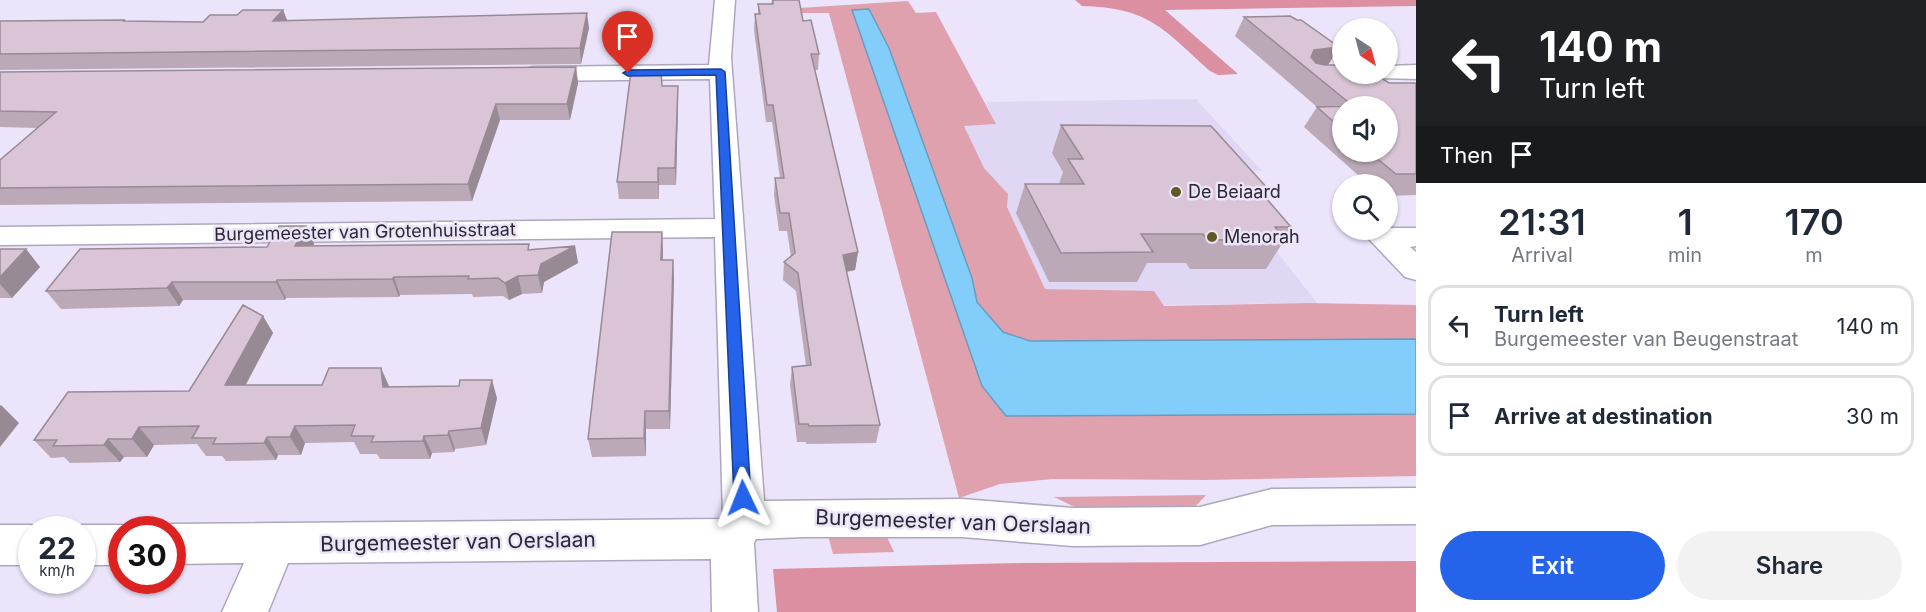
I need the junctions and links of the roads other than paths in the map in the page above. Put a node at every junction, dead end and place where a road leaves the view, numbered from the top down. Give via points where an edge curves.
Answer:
1 (725, 0) edge
2 (721, 72) junction
3 (1416, 72) edge
4 (1398, 73) edge
5 (508, 74) edge
6 (730, 228) junction
7 (0, 236) edge
8 (1416, 237) edge
9 (1416, 270) edge
10 (1416, 506) edge
11 (738, 530) junction
12 (186, 544) edge
13 (274, 544) junction
14 (0, 545) edge
15 (18, 545) edge
16 (245, 612) edge
17 (735, 612) edge

1 - 2 street
2 - 5 street
2 - 6 street
3 - 4 street
6 - 7 street, Burgemeester van Grotenhuisstraat
6 - 11 street
8 - 9 street via 1383,238
10 - 11 street, Burgemeester van Oerslaan via 1272,507 1200,526 1073,527 962,518 804,518
11 - 13 street, Burgemeester van Oerslaan
11 - 17 street
12 - 13 street, Burgemeester van Oerslaan
13 - 16 street
14 - 15 street

